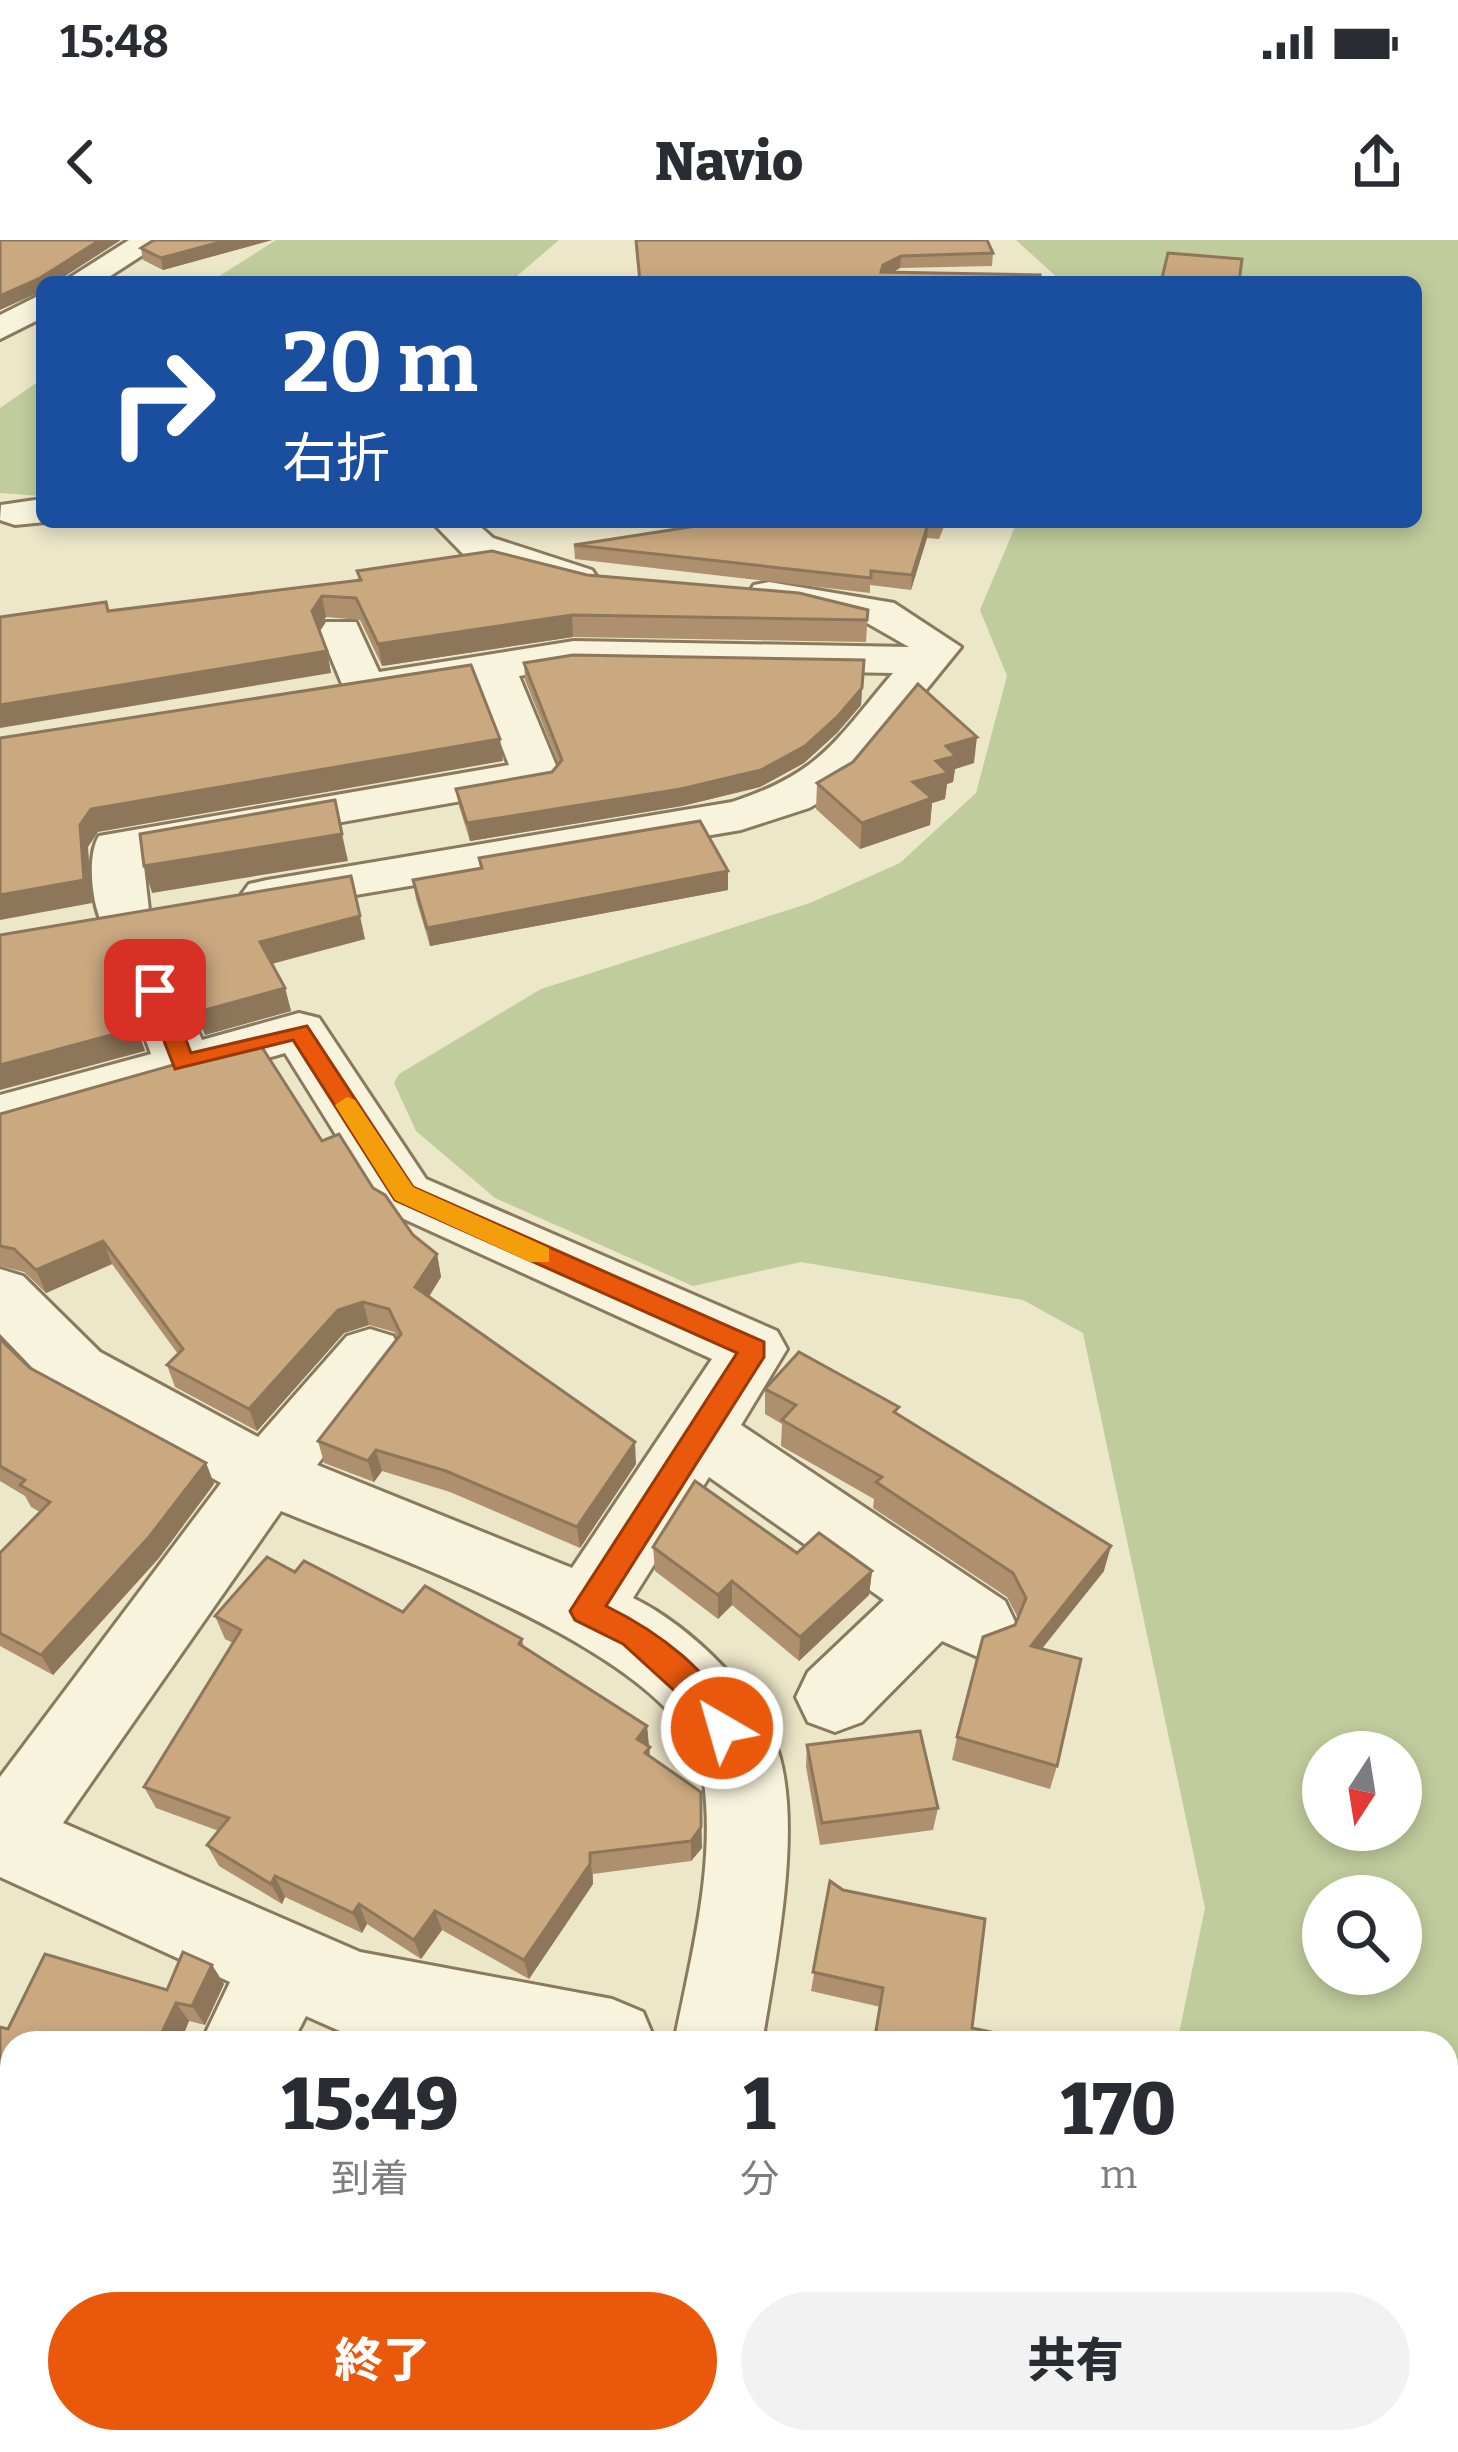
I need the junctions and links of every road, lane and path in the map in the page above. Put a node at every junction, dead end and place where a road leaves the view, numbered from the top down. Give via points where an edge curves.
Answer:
1 (151, 240) edge
2 (90, 276) edge
3 (36, 288) edge
4 (0, 290) edge
5 (36, 308) edge
6 (0, 329) edge
7 (458, 528) edge
8 (616, 582) edge
9 (724, 590) edge
10 (340, 631) dead end
11 (931, 661) junction
12 (494, 667) junction
13 (155, 990) dead end
14 (183, 1064) junction
15 (0, 1115) edge
16 (0, 1293) edge
17 (370, 1354) dead end
18 (700, 1433) junction
19 (267, 1475) junction
20 (586, 1611) junction
21 (835, 1697) dead end
22 (288, 1960) junction
23 (251, 2031) edge
24 (558, 2031) edge
25 (720, 2031) edge

1 - 2 street
3 - 4 street
5 - 6 street
7 - 8 street via 479,547 574,578
9 - 11 street via 879,612 939,646
10 - 12 street via 341,691
11 - 12 street via 574,655
11 - 12 street via 832,776 792,798 684,826 148,915 117,847 536,775
13 - 14 street
14 - 15 street
14 - 18 street via 299,1031 404,1194 754,1349
16 - 19 street via 76,1370
17 - 19 street
18 - 20 street
18 - 21 street via 958,1610
19 - 20 street
19 - 22 street via 4,1838
20 - 25 street via 634,1635 702,1696 741,1759 742,1916
22 - 23 street
22 - 24 street via 358,1995

